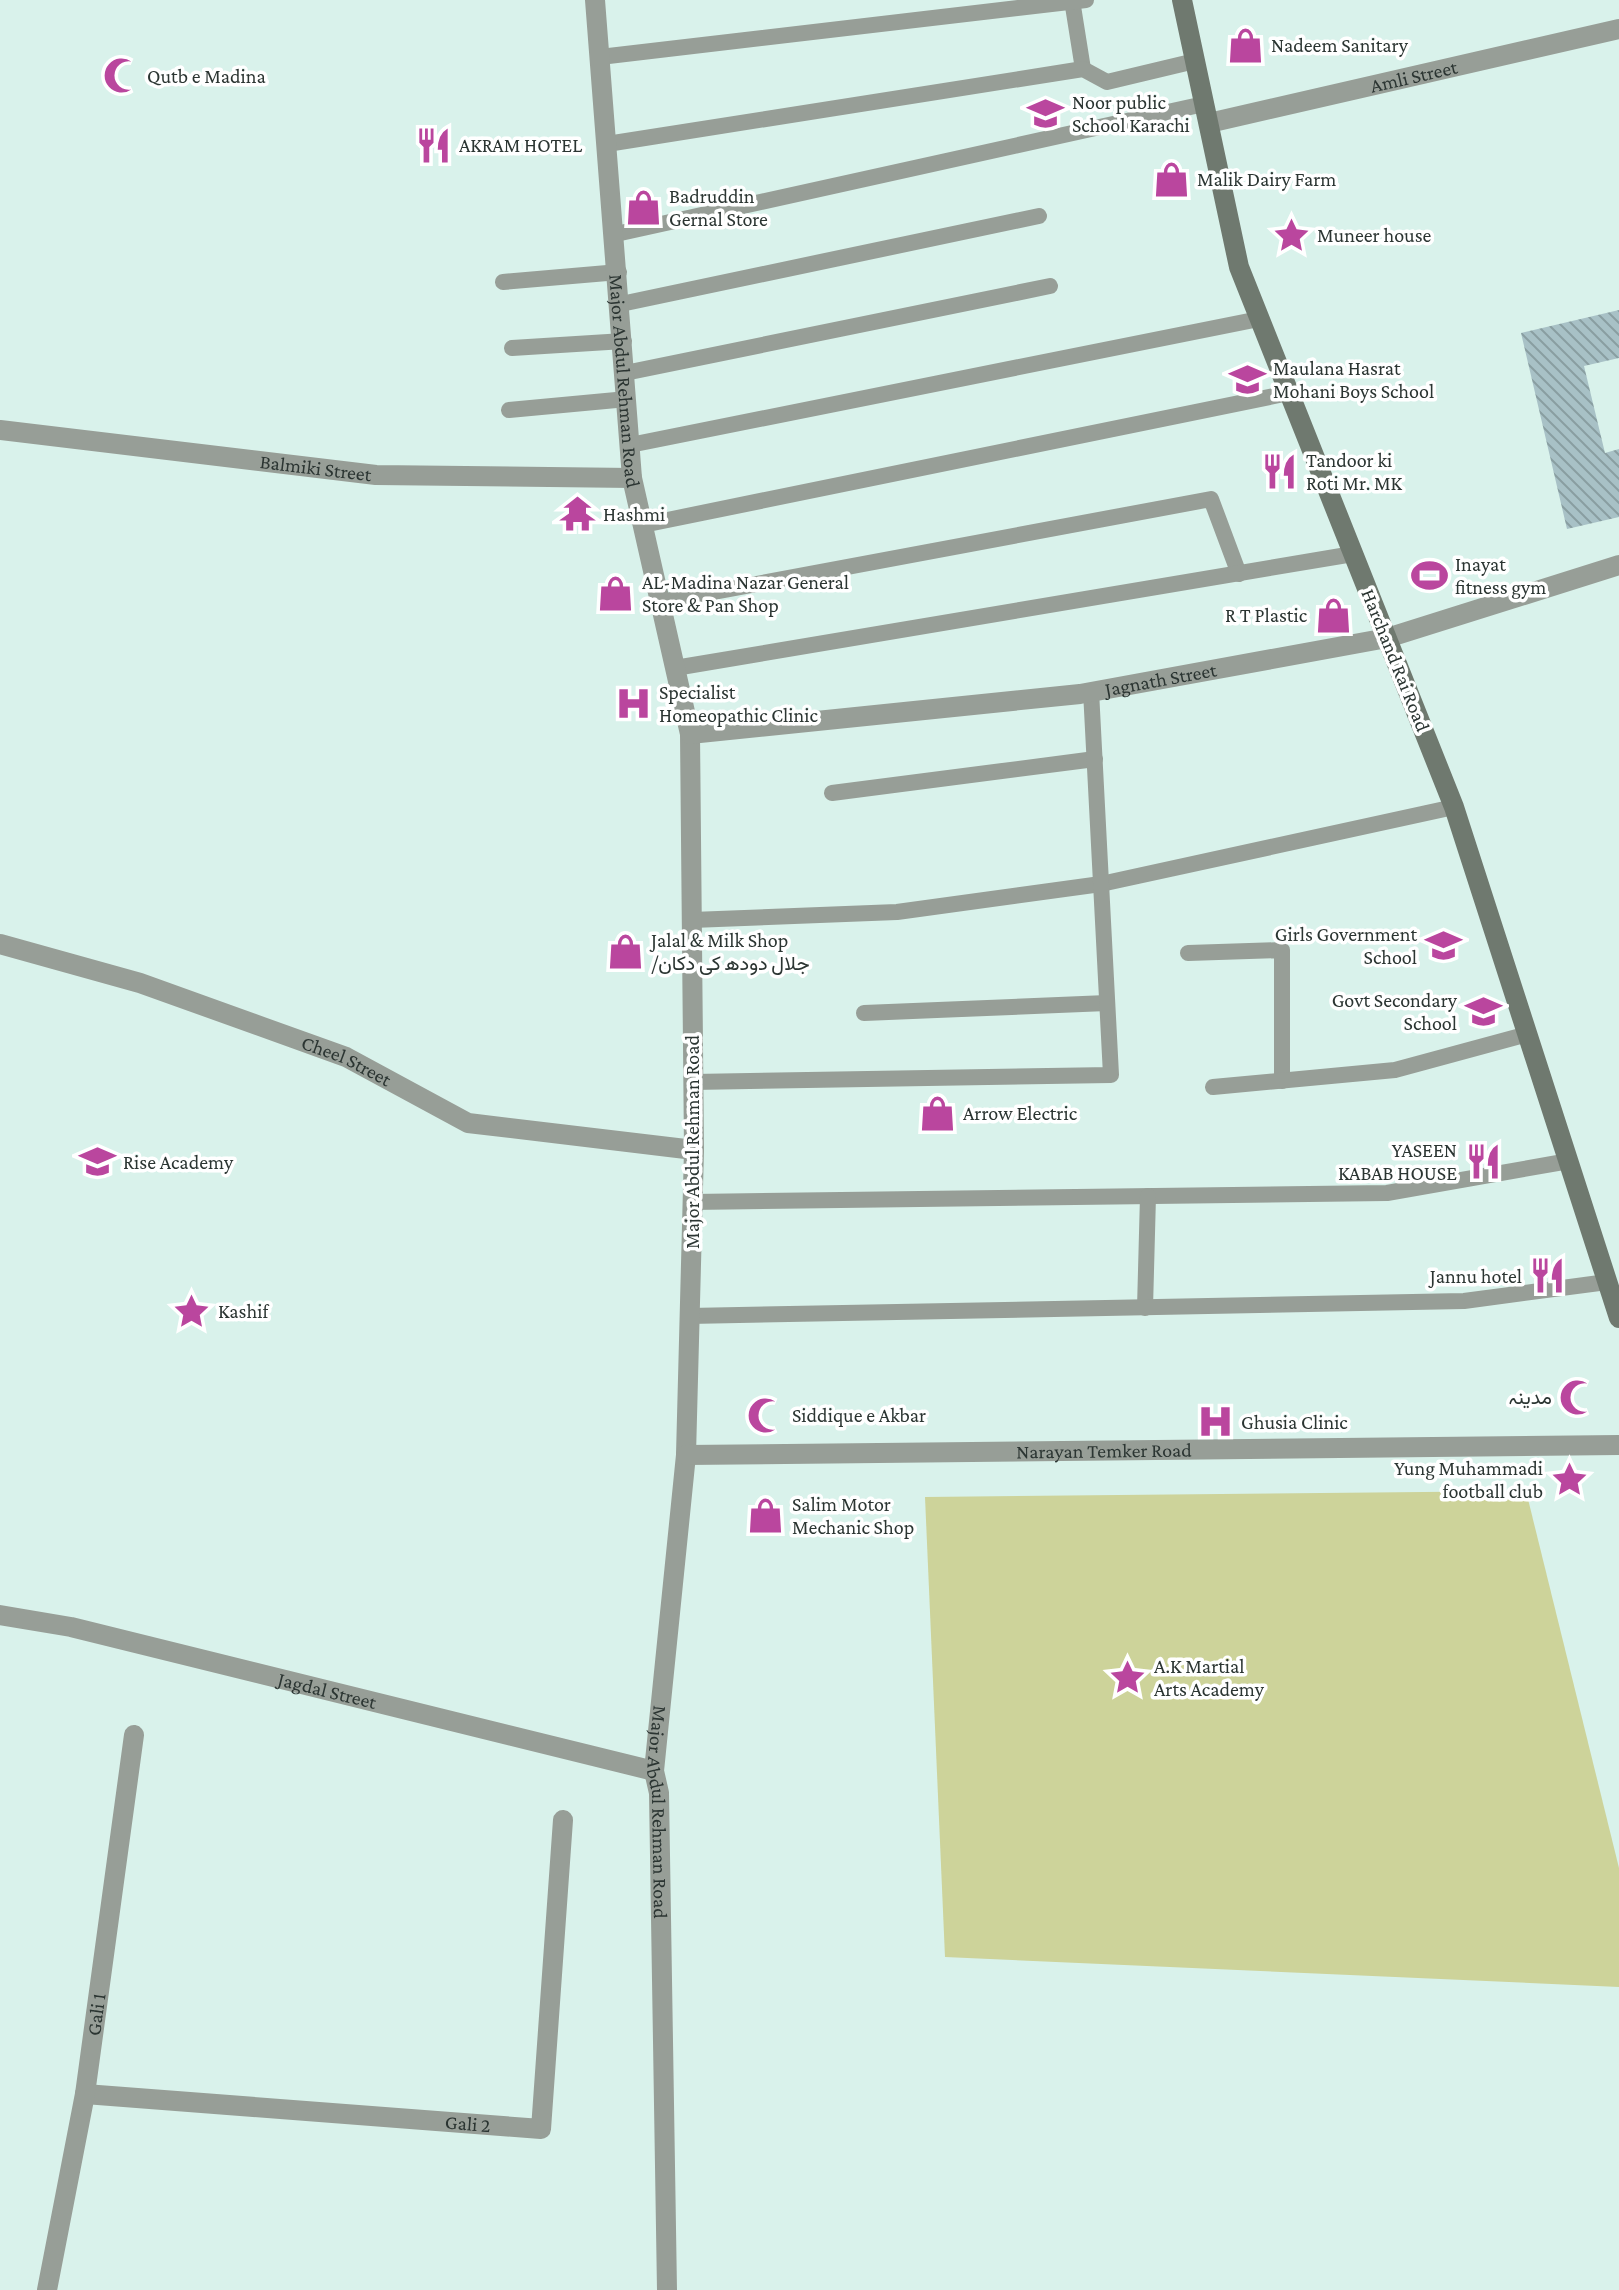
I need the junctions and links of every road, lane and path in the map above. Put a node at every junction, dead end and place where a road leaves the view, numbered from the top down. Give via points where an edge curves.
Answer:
1 (595, 0) edge
2 (1182, 0) edge
3 (1077, 1) edge
4 (1619, 29) edge
5 (600, 57) junction
6 (1195, 61) junction
7 (1083, 69) junction
8 (1206, 114) junction
9 (607, 144) junction
10 (1039, 216) dead end
11 (616, 234) junction
12 (619, 272) junction
13 (503, 282) dead end
14 (1050, 286) dead end
15 (621, 304) junction
16 (1259, 319) junction
17 (624, 341) junction
18 (512, 348) dead end
19 (625, 373) junction
20 (1289, 393) junction
21 (627, 399) junction
22 (509, 410) dead end
23 (0, 430) edge
24 (630, 445) junction
25 (632, 478) junction
26 (643, 525) junction
27 (1353, 554) junction
28 (1619, 565) edge
29 (1239, 574) junction
30 (660, 602) junction
31 (1387, 638) junction
32 (675, 668) junction
33 (1091, 691) junction
34 (690, 734) junction
35 (1095, 759) junction
36 (832, 793) dead end
37 (1454, 807) junction
38 (1101, 884) junction
39 (692, 920) junction
40 (0, 944) edge
41 (1188, 953) dead end
42 (1107, 1003) junction
43 (864, 1013) dead end
44 (1528, 1034) junction
45 (1282, 1081) junction
46 (693, 1082) junction
47 (1213, 1087) dead end
48 (694, 1150) junction
49 (1569, 1161) junction
50 (1148, 1196) junction
51 (692, 1202) junction
52 (1607, 1282) junction
53 (1145, 1308) junction
54 (689, 1316) junction
55 (1619, 1318) edge
56 (1619, 1445) edge
57 (686, 1455) junction
58 (0, 1615) edge
59 (134, 1735) dead end
60 (654, 1771) junction
61 (563, 1820) dead end
62 (85, 2094) junction
63 (47, 2290) edge
64 (667, 2290) edge

1 - 5 street, Major Abdul Rehman Road
2 - 6 main road, Harchand Rai Road
3 - 5 lane
3 - 7 lane
4 - 8 street, Amli Street
5 - 9 street, Major Abdul Rehman Road
6 - 7 lane via 1107,82
6 - 8 main road, Harchand Rai Road
7 - 9 lane
8 - 11 lane
8 - 16 main road, Harchand Rai Road via 1239,267
9 - 11 street, Major Abdul Rehman Road
10 - 15 lane
11 - 12 street, Major Abdul Rehman Road
12 - 13 lane
12 - 15 street, Major Abdul Rehman Road
14 - 19 lane
15 - 17 street, Major Abdul Rehman Road
16 - 20 main road, Harchand Rai Road
16 - 24 lane
17 - 18 lane
17 - 19 street, Major Abdul Rehman Road
19 - 21 street, Major Abdul Rehman Road
20 - 26 lane
20 - 27 main road, Harchand Rai Road
21 - 22 lane
21 - 24 street, Major Abdul Rehman Road
23 - 25 street, Balmiki Street via 376,475
24 - 25 street, Major Abdul Rehman Road
25 - 26 street, Major Abdul Rehman Road
26 - 30 street, Major Abdul Rehman Road
27 - 29 lane
27 - 31 main road, Harchand Rai Road
28 - 31 street, Jagnath Street
29 - 30 lane via 1211,499
29 - 32 lane
30 - 32 street, Major Abdul Rehman Road
31 - 33 street, Jagnath Street
31 - 37 main road, Harchand Rai Road
32 - 34 street, Major Abdul Rehman Road
33 - 34 street, Jagnath Street
33 - 35 lane
34 - 39 street, Major Abdul Rehman Road
35 - 36 lane
35 - 38 lane
37 - 38 lane
37 - 44 main road, Harchand Rai Road
38 - 39 lane via 897,912
38 - 42 lane
39 - 46 street, Major Abdul Rehman Road
40 - 48 street, Cheel Street via 140,983 346,1057 468,1123
41 - 45 lane via 1282,950
42 - 43 lane
42 - 46 lane via 1111,1075
44 - 45 lane via 1395,1070
44 - 49 main road, Harchand Rai Road
45 - 47 lane
46 - 48 street, Major Abdul Rehman Road
48 - 51 street, Major Abdul Rehman Road
49 - 50 lane via 1387,1193
49 - 52 main road, Harchand Rai Road
50 - 51 lane
50 - 53 lane
51 - 54 street, Major Abdul Rehman Road
52 - 53 lane via 1464,1301
52 - 55 main road, Harchand Rai Road
53 - 54 lane
54 - 57 street, Major Abdul Rehman Road
56 - 57 street, Narayan Temker Road
57 - 60 street, Major Abdul Rehman Road
58 - 60 street, Jagdal Street via 71,1627
59 - 62 street, Gali 1
60 - 64 street, Major Abdul Rehman Road via 660,1809
61 - 62 street, Gali 2 via 541,2129
62 - 63 street, Gali 1

